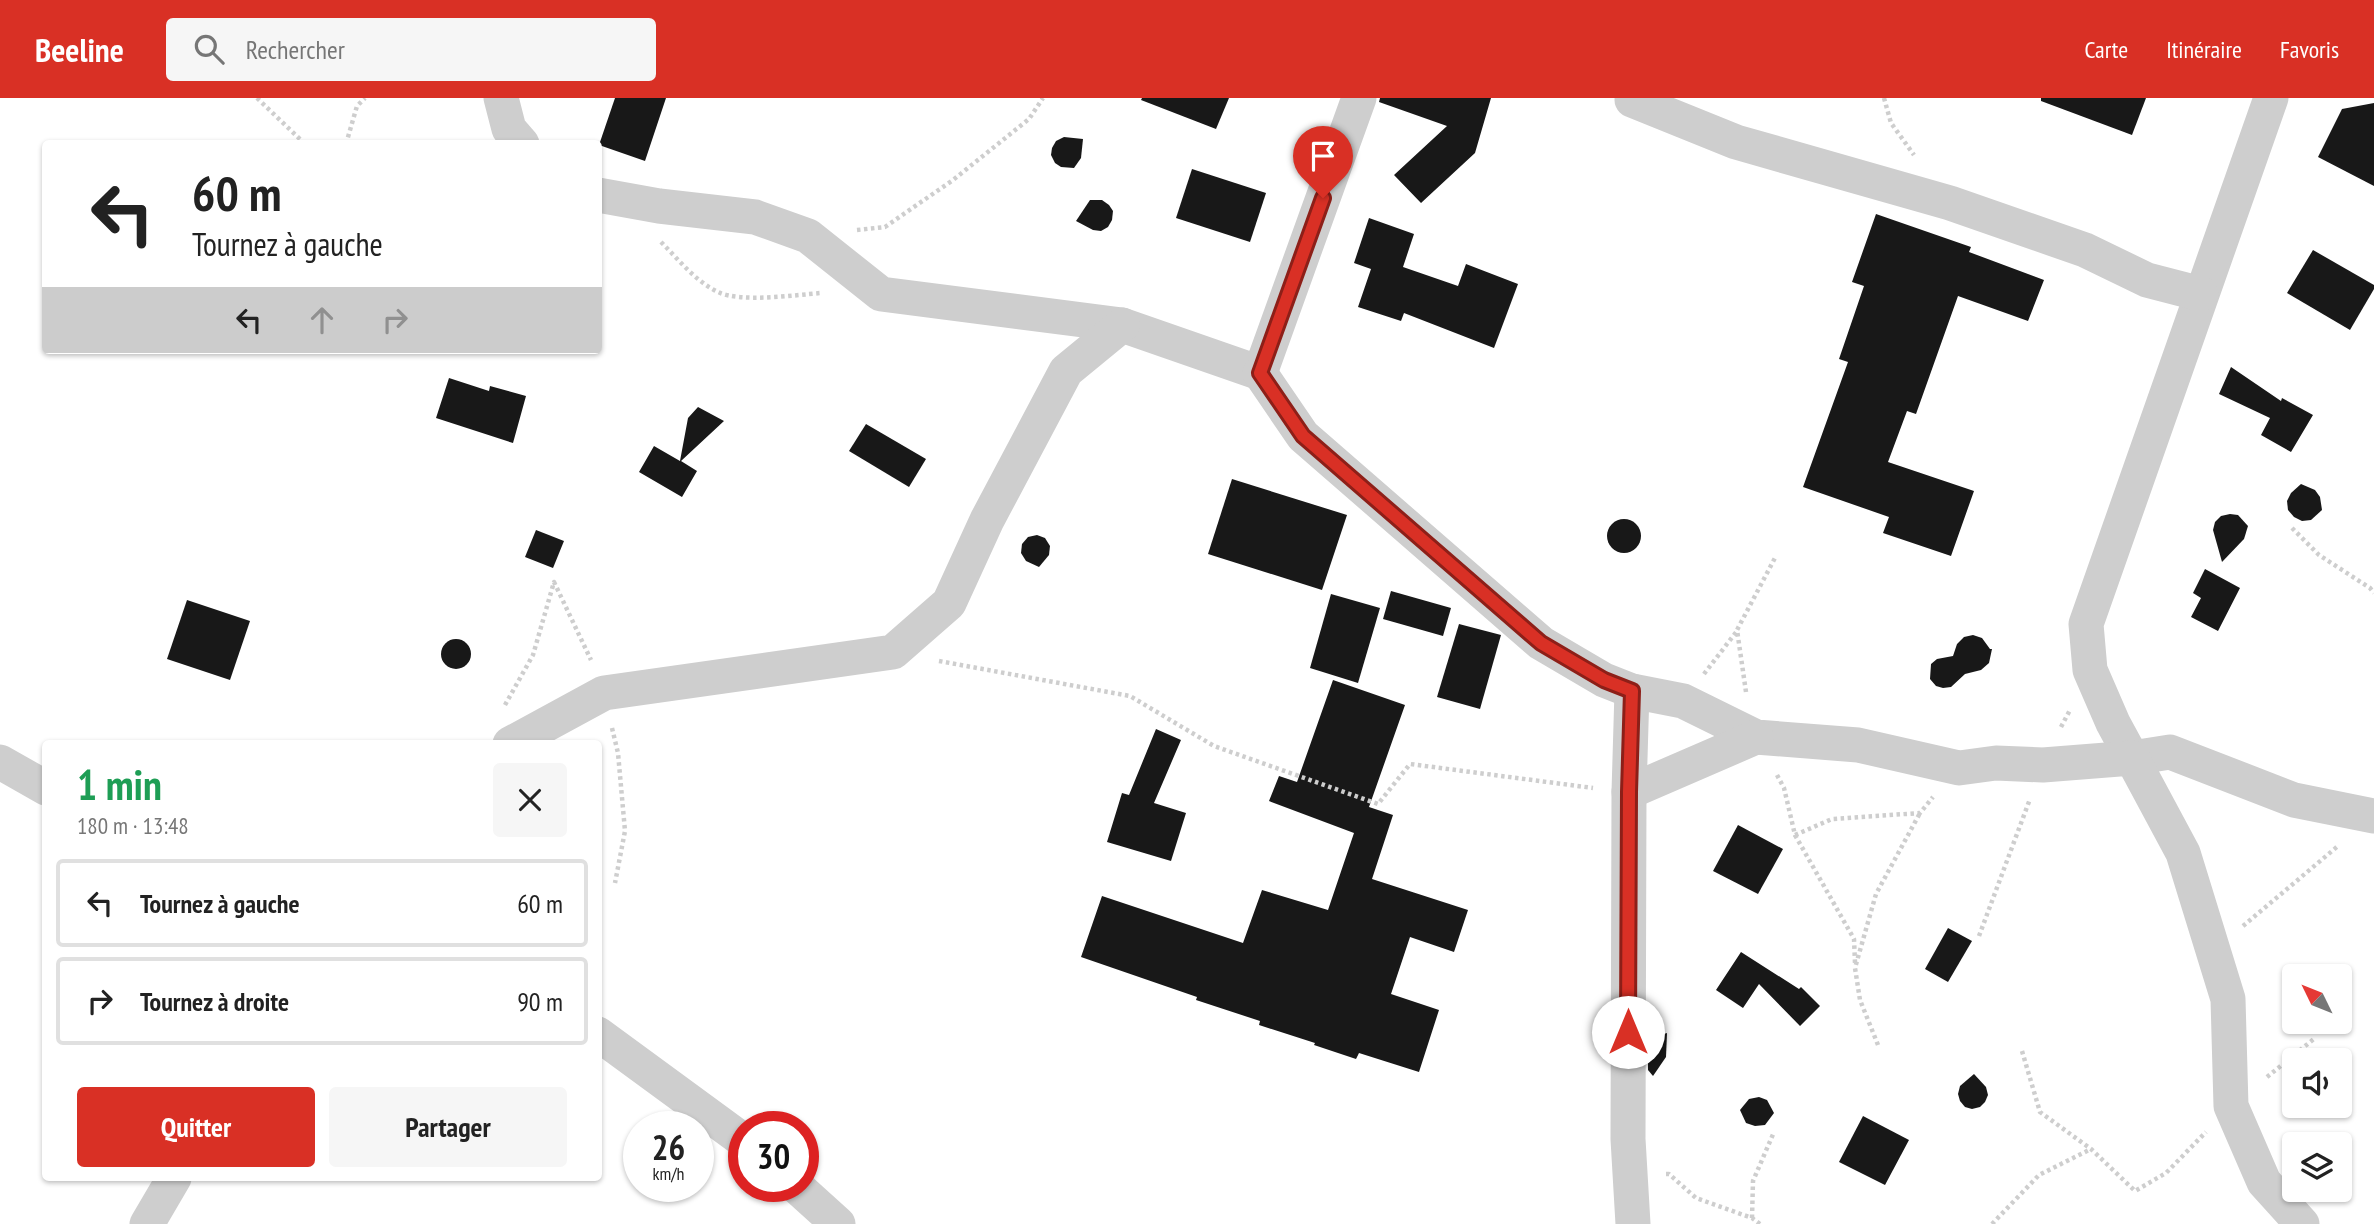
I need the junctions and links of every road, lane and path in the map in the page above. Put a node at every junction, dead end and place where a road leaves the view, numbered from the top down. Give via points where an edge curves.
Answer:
1 (257, 98) edge
2 (365, 98) edge
3 (501, 98) edge
4 (1043, 98) edge
5 (1359, 98) edge
6 (2271, 98) edge
7 (1628, 99) edge
8 (301, 140) edge
9 (347, 140) edge
10 (519, 140) edge
11 (602, 195) edge
12 (808, 236) junction
13 (657, 237) dead end
14 (828, 293) dead end
15 (2201, 294) junction
16 (1122, 325) junction
17 (1260, 373) junction
18 (2292, 528) dead end
19 (2374, 593) edge
20 (1737, 630) dead end
21 (893, 652) junction
22 (1632, 691) junction
23 (1683, 701) junction
24 (1756, 737) junction
25 (517, 740) edge
26 (2132, 758) junction
27 (0, 762) edge
28 (42, 786) edge
29 (1629, 792) junction
30 (1920, 813) dead end
31 (2374, 817) edge
32 (1795, 835) dead end
33 (2239, 930) dead end
34 (1855, 968) junction
35 (602, 1037) edge
36 (2315, 1038) dead end
37 (1878, 1045) dead end
38 (2022, 1051) dead end
39 (2231, 1106) junction
40 (728, 1128) edge
41 (1774, 1132) dead end
42 (2091, 1149) junction
43 (1630, 1179) junction
44 (172, 1181) edge
45 (814, 1202) edge
46 (1752, 1217) junction
47 (147, 1224) edge
48 (838, 1224) edge
49 (1633, 1224) edge
50 (1760, 1224) edge
51 (1992, 1224) edge
52 (2302, 1224) edge

1 - 8 path
2 - 9 path via 357,106
3 - 10 street via 509,129
4 - 12 path via 1029,119 885,227
5 - 17 street
6 - 15 street
7 - 15 street via 1736,142 1950,203 2085,250 2147,280
11 - 12 street via 755,217
12 - 16 street via 881,294
13 - 14 path via 694,276 720,293 754,298
15 - 26 street via 2086,624 2090,670
16 - 17 street
16 - 21 street via 1066,371 949,603
17 - 22 street via 1303,436 1541,643
18 - 19 path via 2319,555
20 - 23 path
21 - 25 street via 604,693
21 - 29 path via 1130,695 1214,746 1378,804 1410,764
22 - 23 street
22 - 29 street
23 - 24 street
24 - 26 street via 1858,745 1959,768
24 - 29 street
26 - 31 street via 2170,752 2294,800
26 - 39 street via 2182,853 2228,999
27 - 28 street
29 - 43 street
30 - 34 path via 1876,894
31 - 33 path
32 - 34 path via 1854,939
34 - 37 path via 1860,1000
35 - 40 street
36 - 39 path
38 - 42 path via 2040,1112
39 - 42 path via 2166,1173 2135,1191
39 - 52 street via 2264,1182
41 - 46 path via 1753,1181
42 - 51 path via 2039,1175
43 - 46 path via 1669,1174 1696,1198
43 - 49 street
44 - 47 street
45 - 48 street
46 - 50 path

